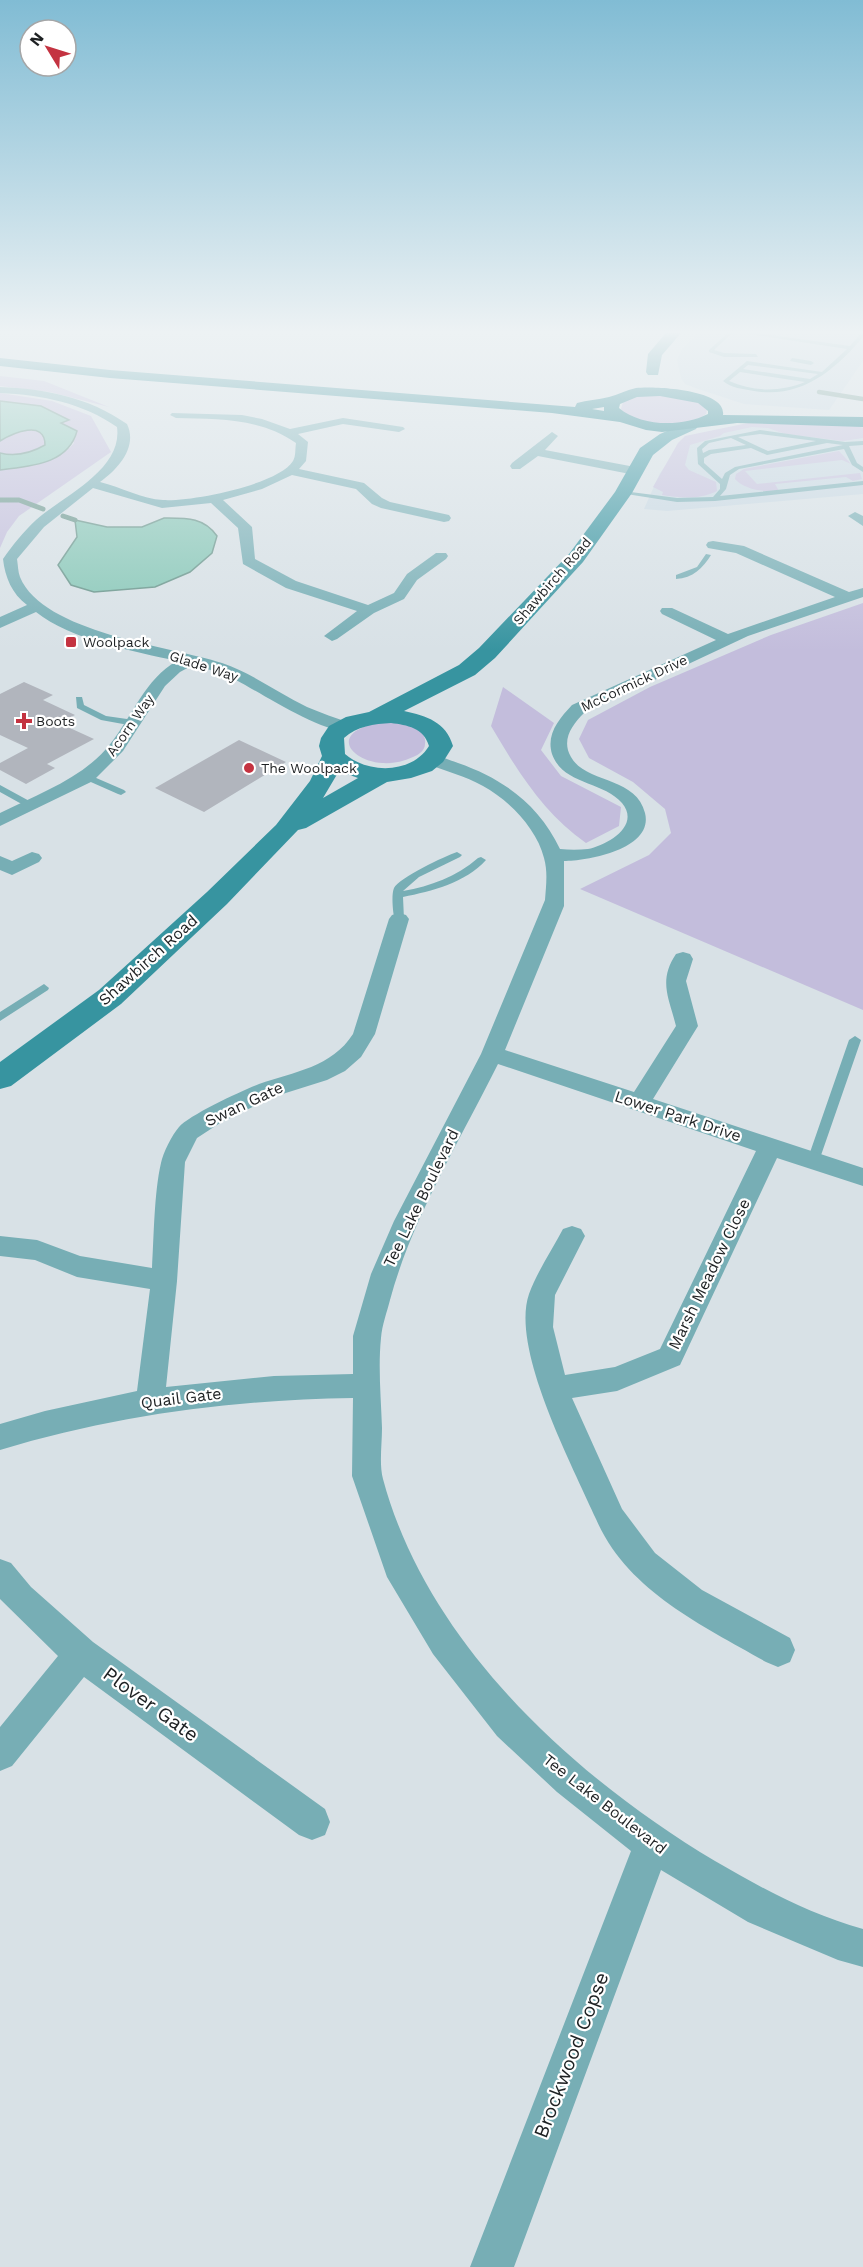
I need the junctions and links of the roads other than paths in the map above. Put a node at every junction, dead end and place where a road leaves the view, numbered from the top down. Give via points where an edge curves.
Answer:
1 (126, 439) edge
2 (298, 439) edge
3 (549, 439) edge
4 (645, 439) edge
5 (664, 439) edge
6 (723, 439) edge
7 (738, 439) edge
8 (811, 439) edge
9 (827, 441) junction
10 (863, 443) edge
11 (752, 446) junction
12 (844, 446) junction
13 (536, 452) junction
14 (646, 452) junction
15 (700, 457) junction
16 (516, 466) dead end
17 (863, 470) edge
18 (289, 471) junction
19 (635, 471) junction
20 (723, 483) junction
21 (863, 483) edge
22 (91, 484) junction
23 (623, 493) junction
24 (715, 498) junction
25 (215, 499) junction
26 (444, 518) dead end
27 (713, 545) joint
28 (441, 556) dead end
29 (679, 577) dead end
30 (855, 595) edge
31 (37, 606) junction
32 (369, 610) junction
33 (667, 611) dead end
34 (0, 623) edge
35 (332, 636) dead end
36 (729, 640) junction
37 (191, 659) junction
38 (467, 670) junction
39 (79, 699) dead end
40 (376, 717) junction
41 (135, 723) junction
42 (344, 727) junction
43 (429, 727) junction
44 (334, 756) junction
45 (433, 760) junction
46 (383, 774) junction
47 (87, 777) junction
48 (0, 788) edge
49 (121, 792) dead end
50 (30, 805) junction
51 (0, 820) edge
52 (285, 830) junction
53 (458, 855) dead end
54 (553, 855) junction
55 (32, 858) dead end
56 (481, 860) dead end
57 (0, 862) edge
58 (397, 895) junction
59 (399, 920) joint
60 (683, 959) dead end
61 (44, 988) dead end
62 (0, 1017) edge
63 (855, 1040) dead end
64 (492, 1054) junction
65 (0, 1078) edge
66 (639, 1103) junction
67 (770, 1147) junction
68 (813, 1161) junction
69 (863, 1177) edge
70 (572, 1236) dead end
71 (0, 1246) edge
72 (164, 1281) junction
73 (367, 1386) junction
74 (554, 1389) junction
75 (150, 1400) junction
76 (0, 1437) edge
77 (0, 1574) edge
78 (778, 1650) dead end
79 (81, 1654) junction
80 (0, 1754) edge
81 (312, 1822) dead end
82 (652, 1844) junction
83 (863, 1948) edge
84 (492, 2267) edge

1 - 22 street, Glade Way via 115,462
2 - 18 street via 302,442 300,461
3 - 13 street
4 - 14 main road
5 - 14 main road, Shawbirch Road
6 - 15 lane via 702,445
7 - 11 lane
8 - 9 lane
9 - 11 lane via 767,453
9 - 12 lane
10 - 12 lane
11 - 15 lane via 709,452
12 - 17 lane
12 - 20 lane via 737,468 727,474
13 - 16 street
13 - 19 street
14 - 19 main road, Shawbirch Road
15 - 20 lane via 700,464
18 - 25 street via 248,490
18 - 26 street via 360,486 377,501 422,519
19 - 23 main road, Shawbirch Road
20 - 24 lane
21 - 24 lane
22 - 25 street via 163,504
22 - 31 street, Glade Way via 39,524 10,559 13,579
23 - 24 lane via 676,500
23 - 38 main road, Shawbirch Road via 576,558
25 - 32 street via 245,527 248,561 298,589
27 - 29 lane via 699,568
27 - 30 street via 739,549
28 - 32 street via 412,577 399,596
30 - 36 street, McCormick Drive
31 - 34 street
31 - 37 street, Glade Way via 69,627
32 - 35 street
33 - 36 street
36 - 54 street, McCormick Drive via 578,709 566,720 558,741 565,763 630,800 637,821 636,828 623,842 589,854
37 - 41 street, Acorn Way via 159,683
37 - 42 street, Glade Way via 240,676 301,710
38 - 40 main road, Shawbirch Road
38 - 43 main road, Shawbirch Road
39 - 41 lane via 80,706 104,718
40 - 42 main road
40 - 43 main road via 406,718
41 - 47 street, Acorn Way
42 - 44 main road, Shawbirch Road via 331,741
43 - 45 main road via 441,746
44 - 46 main road via 353,769
44 - 52 main road, Shawbirch Road via 322,783
45 - 46 main road via 403,772
45 - 54 street, Tee Lake Boulevard via 505,791 527,813
46 - 52 main road, Shawbirch Road
47 - 49 lane
47 - 50 street, Acorn Way
48 - 50 lane
50 - 51 street, Acorn Way
52 - 65 main road, Shawbirch Road via 110,997
53 - 58 lane via 405,882
54 - 64 street, Tee Lake Boulevard via 554,906
55 - 57 street via 12,869
56 - 58 lane via 455,878 423,891
58 - 59 lane
59 - 72 street, Swan Gate via 364,1034 353,1052 319,1074 265,1091 188,1132 173,1162
60 - 66 street via 675,981 687,1026
61 - 62 lane
63 - 68 lane
64 - 66 street, Lower Park Drive
64 - 73 street, Tee Lake Boulevard via 384,1274 367,1336
66 - 67 street, Lower Park Drive
67 - 68 street, Lower Park Drive
67 - 74 street, Marsh Meadow Close via 670,1357 617,1379
68 - 69 street, Lower Park Drive
70 - 74 street via 542,1295 539,1327
71 - 72 street via 38,1250 76,1266
72 - 75 street, Swan Gate
73 - 75 street, Quail Gate via 254,1390
73 - 82 street, Tee Lake Boulevard via 367,1476 398,1566 445,1642 510,1724 569,1780
74 - 78 street via 611,1519 644,1564 691,1601
75 - 76 street, Quail Gate via 53,1420
77 - 79 street, Plover Gate via 20,1598
79 - 80 street
79 - 81 street, Plover Gate
82 - 83 street, Tee Lake Boulevard via 761,1909
82 - 84 street, Brockwood Copse

